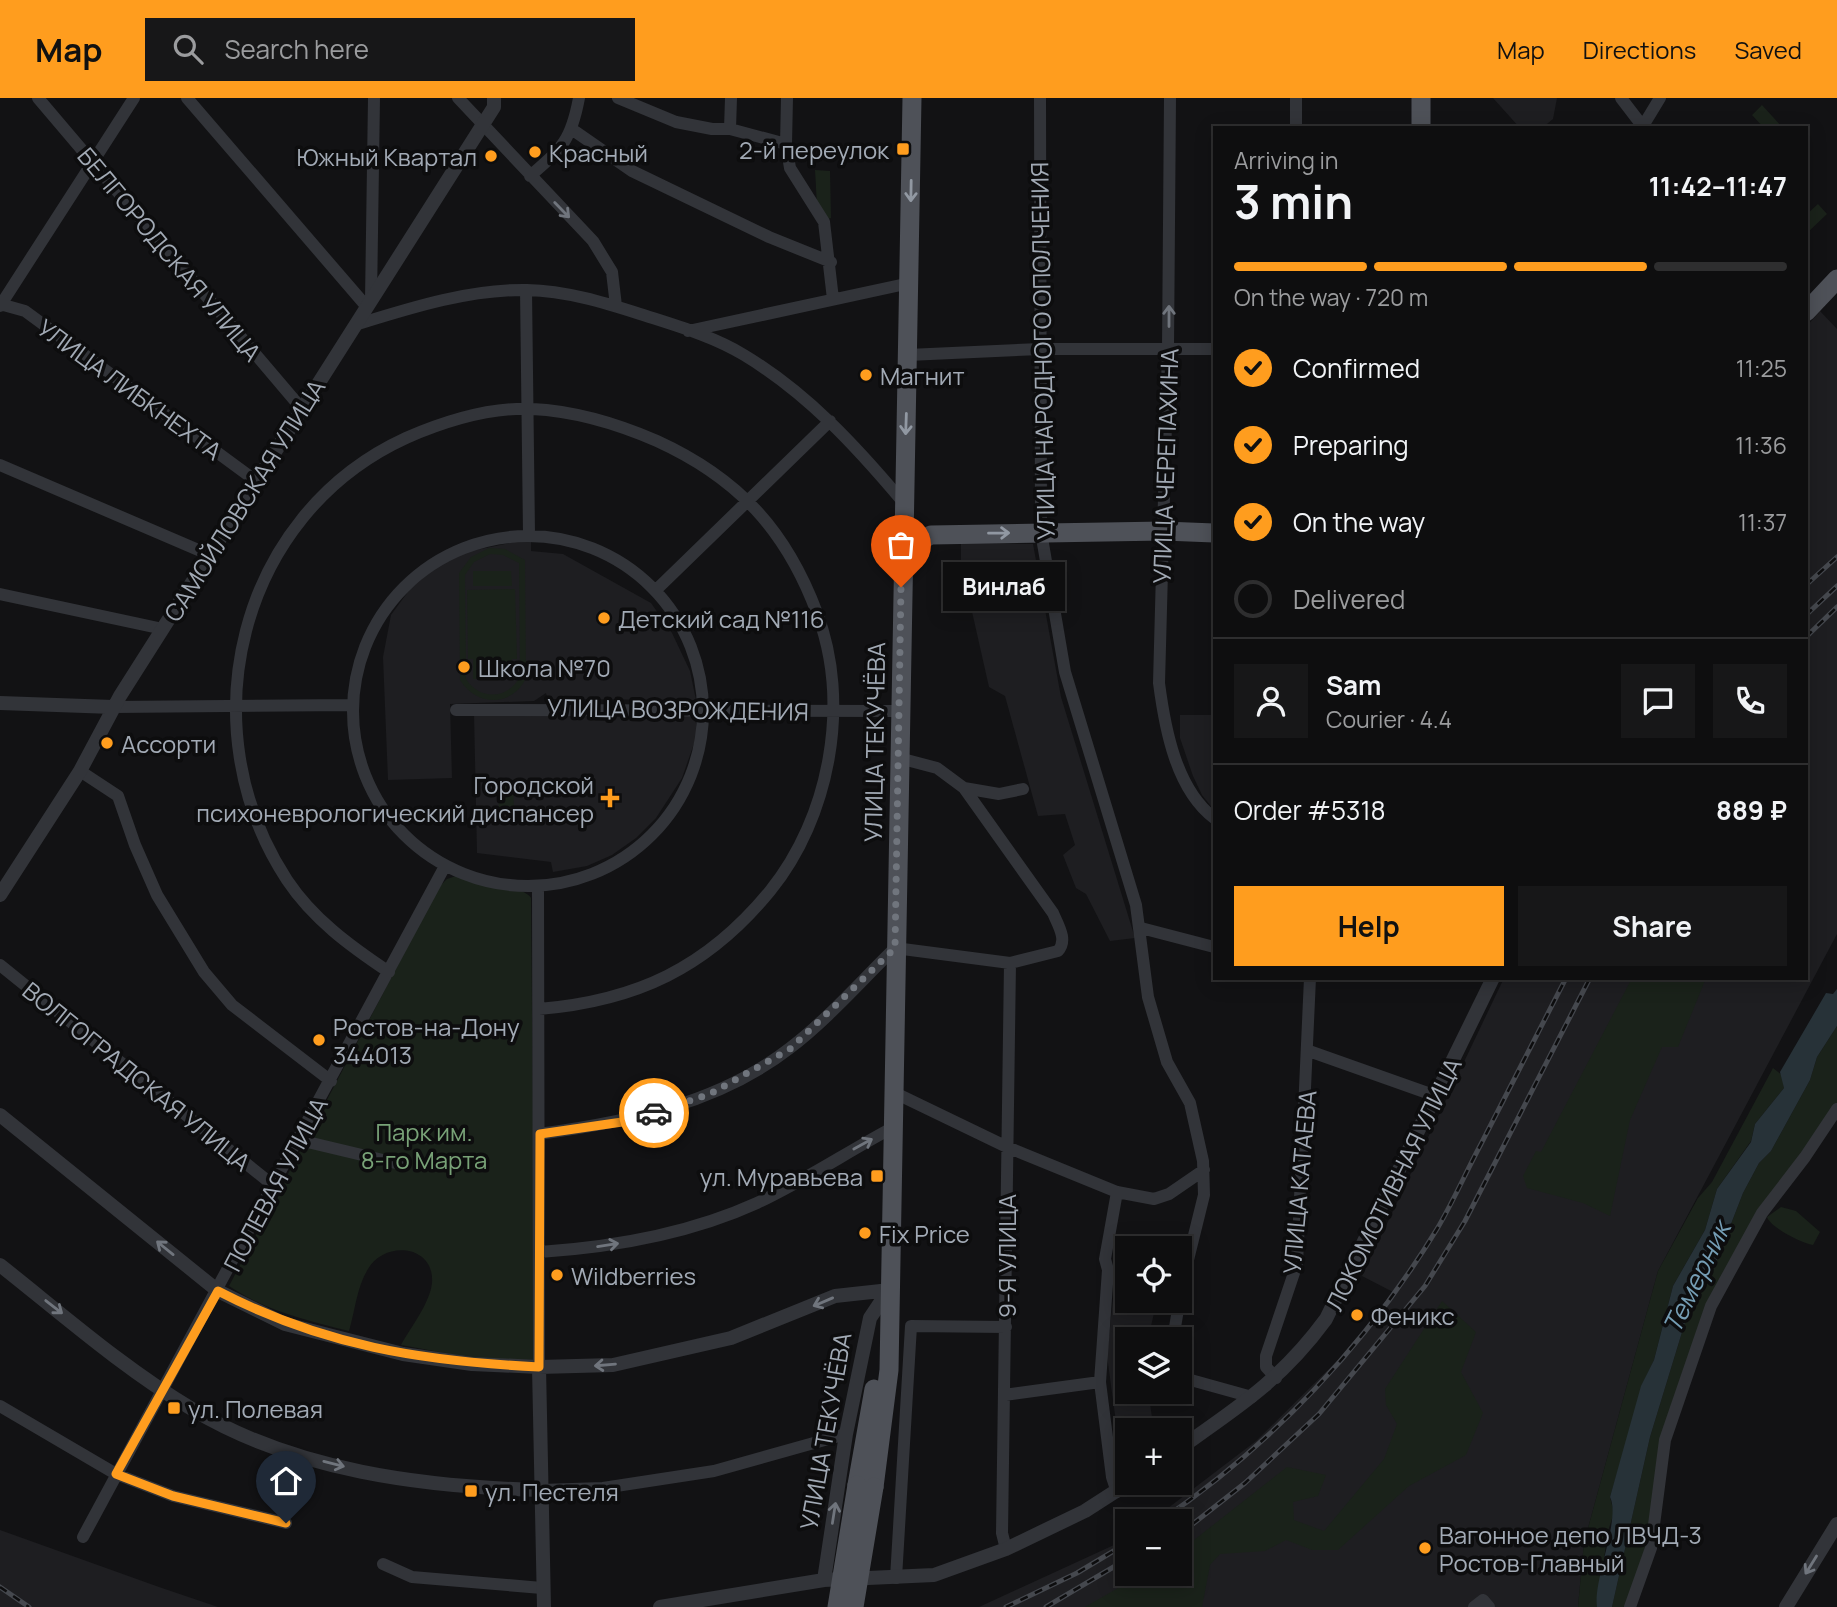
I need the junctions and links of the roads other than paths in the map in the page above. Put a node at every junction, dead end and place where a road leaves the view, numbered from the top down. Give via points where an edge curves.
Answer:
1 (38, 98) edge
2 (134, 98) edge
3 (374, 98) edge
4 (458, 98) edge
5 (579, 98) edge
6 (618, 98) edge
7 (731, 98) edge
8 (787, 98) edge
9 (912, 98) edge
10 (1040, 98) edge
11 (1170, 98) edge
12 (1296, 98) edge
13 (1421, 98) edge
14 (1621, 98) edge
15 (1660, 98) edge
16 (192, 100) edge
17 (494, 103) edge
18 (484, 122) junction
19 (1296, 126) edge
20 (1421, 126) edge
21 (1643, 126) edge
22 (1645, 126) edge
23 (730, 129) junction
24 (573, 130) junction
25 (786, 144) junction
26 (92, 163) junction
27 (530, 176) junction
28 (831, 262) junction
29 (1837, 279) edge
30 (910, 283) junction
31 (526, 290) junction
32 (833, 299) junction
33 (369, 303) junction
34 (0, 305) edge
35 (616, 306) junction
36 (1808, 310) edge
37 (355, 325) junction
38 (688, 331) junction
39 (1040, 349) junction
40 (1168, 349) junction
41 (1213, 349) edge
42 (908, 355) junction
43 (302, 409) junction
44 (528, 409) junction
45 (830, 421) junction
46 (0, 465) edge
47 (256, 481) junction
48 (749, 500) junction
49 (903, 504) junction
50 (1164, 531) junction
51 (1041, 532) junction
52 (1213, 533) edge
53 (529, 534) junction
54 (931, 535) junction
55 (209, 555) junction
56 (902, 557) junction
57 (656, 590) junction
58 (0, 594) edge
59 (163, 629) junction
60 (0, 703) edge
61 (234, 704) junction
62 (352, 705) junction
63 (113, 707) junction
64 (456, 710) dead end
65 (704, 710) junction
66 (834, 710) junction
67 (899, 710) junction
68 (898, 758) junction
69 (80, 771) junction
70 (964, 788) junction
71 (1023, 789) dead end
72 (1213, 817) edge
73 (445, 866) junction
74 (538, 887) junction
75 (0, 895) edge
76 (1141, 928) junction
77 (1213, 947) edge
78 (895, 948) junction
79 (1010, 963) junction
80 (0, 965) edge
81 (389, 972) junction
82 (1310, 980) edge
83 (1492, 980) edge
84 (539, 1009) junction
85 (1309, 1051) junction
86 (331, 1081) junction
87 (893, 1092) junction
88 (1436, 1096) junction
89 (1837, 1109) edge
90 (0, 1115) edge
91 (892, 1128) junction
92 (540, 1134) junction
93 (299, 1140) junction
94 (1007, 1147) junction
95 (404, 1165) dead end
96 (1204, 1170) junction
97 (274, 1186) junction
98 (1117, 1192) junction
99 (540, 1252) junction
100 (0, 1265) edge
101 (218, 1291) junction
102 (883, 1300) junction
103 (1006, 1327) junction
104 (1175, 1327) edge
105 (539, 1367) junction
106 (1276, 1378) junction
107 (1192, 1380) edge
108 (1100, 1382) junction
109 (162, 1391) junction
110 (1004, 1395) junction
111 (1252, 1397) junction
112 (0, 1406) edge
113 (846, 1434) junction
114 (1192, 1440) edge
115 (116, 1474) junction
116 (865, 1486) junction
117 (1115, 1486) edge
118 (541, 1490) junction
119 (1115, 1493) edge
120 (286, 1523) dead end
121 (1837, 1524) edge
122 (83, 1537) dead end
123 (1006, 1549) junction
124 (383, 1564) dead end
125 (896, 1578) junction
126 (824, 1580) junction
127 (542, 1588) junction
128 (544, 1607) edge
129 (660, 1607) edge
130 (837, 1607) edge
131 (854, 1607) edge
132 (1630, 1607) edge
133 (1786, 1607) edge

1 - 26 street, БЕЛГОРОДСКАЯ УЛИЦА
2 - 26 street
3 - 33 street
4 - 18 street
5 - 24 street
6 - 23 street via 676,122
7 - 23 street
8 - 25 street
9 -> 30 main road, УЛИЦА ТЕКУЧЁВА
10 - 39 street, УЛИЦА НАРОДНОГО ОПОЛЧЕНИЯ
40 -> 11 street, УЛИЦА ЧЕРЕПАХИНА
12 - 19 street
13 - 20 main road
14 - 21 street
15 - 22 street
16 - 33 street
17 - 18 street, САМОЙЛОВСКАЯ УЛИЦА
18 - 27 street
18 - 33 street, САМОЙЛОВСКАЯ УЛИЦА
23 - 25 street
24 - 27 street
24 - 28 street via 632,171
25 - 28 street via 790,167 824,222
26 - 34 street
26 - 43 street, БЕЛГОРОДСКАЯ УЛИЦА
27 -> 35 street via 593,241 612,272
28 - 32 street
29 - 36 main road
30 - 32 street
30 - 42 main road, УЛИЦА ТЕКУЧЁВА
31 - 35 street
31 - 37 street via 479,294
31 - 44 street
32 - 38 street
33 - 37 street, САМОЙЛОВСКАЯ УЛИЦА
34 - 47 street, УЛИЦА ЛИБКНЕХТА via 25,312
35 - 38 street
37 - 43 street, САМОЙЛОВСКАЯ УЛИЦА
38 - 45 street via 743,354
39 - 40 street
39 - 42 street
39 - 51 street, УЛИЦА НАРОДНОГО ОПОЛЧЕНИЯ
40 - 41 street
40 - 50 street, УЛИЦА ЧЕРЕПАХИНА
42 -> 49 main road, УЛИЦА ТЕКУЧЁВА
43 - 47 street, САМОЙЛОВСКАЯ УЛИЦА
44 - 48 street via 601,421 645,436 697,462
44 - 53 street
44 - 61 street via 490,412 433,426 387,447 341,480 300,521 270,566 247,622
45 - 48 street
45 - 49 street
46 - 55 street
47 - 55 street, САМОЙЛОВСКАЯ УЛИЦА
48 - 57 street
48 - 66 street via 779,536 805,580 822,625
49 - 54 main road via 915,526
49 - 56 main road, УЛИЦА ТЕКУЧЁВА
50 - 51 main road
50 - 52 main road
50 - 72 street, УЛИЦА ЧЕРЕПАХИНА via 1159,683 1164,720 1190,792
54 -> 51 main road
51 - 76 street, УЛИЦА НАРОДНОГО ОПОЛЧЕНИЯ via 1065,672
53 - 57 street via 564,538 598,549 627,565
53 - 62 street via 460,548 407,583 382,612 365,646
54 - 56 main road via 921,538
55 - 59 street, САМОЙЛОВСКАЯ УЛИЦА
56 - 67 main road, УЛИЦА ТЕКУЧЁВА
57 - 65 street via 680,622 695,656
58 - 59 street
59 - 63 street, САМОЙЛОВСКАЯ УЛИЦА
60 - 63 street
61 - 62 street
61 - 63 street
61 - 81 street via 236,748 245,791 288,881 318,918
62 - 73 street via 363,771 386,815 404,836
63 - 69 street, САМОЙЛОВСКАЯ УЛИЦА
64 - 65 street, УЛИЦА ВОЗРОЖДЕНИЯ
65 - 66 street, УЛИЦА ВОЗРОЖДЕНИЯ
65 - 74 street via 694,769 657,830 631,854 601,871
66 - 67 street, УЛИЦА ВОЗРОЖДЕНИЯ
66 - 84 street via 830,754 813,818 784,874 745,922 705,956 662,981 601,1001
67 - 68 main road, УЛИЦА ТЕКУЧЁВА
68 - 70 street via 937,768
68 - 78 main road, УЛИЦА ТЕКУЧЁВА
69 - 75 street, САМОЙЛОВСКАЯ УЛИЦА
69 - 86 street via 118,796 157,895 204,972 232,1005
70 - 71 street via 999,794
70 - 79 street via 1053,913 1062,936 1062,946 1050,954
73 - 74 street via 477,880
73 - 81 street, ПОЛЕВАЯ УЛИЦА
74 - 84 street
76 - 77 street
76 - 96 street, УЛИЦА НАРОДНОГО ОПОЛЧЕНИЯ via 1149,998 1167,1062 1190,1103
78 - 79 street
78 - 87 main road, УЛИЦА ТЕКУЧЁВА
78 - 92 street via 790,1049 720,1089 629,1121
79 - 94 street, 9-Я УЛИЦА
80 - 97 street, ВОЛГОГРАДСКАЯ УЛИЦА
81 - 86 street, ПОЛЕВАЯ УЛИЦА
82 - 85 street, УЛИЦА КАТАЕВА
83 - 88 street, ЛОКОМОТИВНАЯ УЛИЦА
84 - 92 street
85 - 88 street
85 - 106 street, УЛИЦА КАТАЕВА via 1297,1264 1266,1356 1266,1367
86 - 93 street, ПОЛЕВАЯ УЛИЦА
87 - 91 main road, УЛИЦА ТЕКУЧЁВА
87 - 94 street
88 - 106 street, ЛОКОМОТИВНАЯ УЛИЦА via 1326,1319
89 - 132 street via 1762,1213 1711,1306 1664,1440 1646,1567
101 -> 90 street
99 -> 91 street via 644,1239 721,1218 794,1185
91 - 102 main road, УЛИЦА ТЕКУЧЁВА
92 - 99 street
93 - 95 street
93 - 97 street, ПОЛЕВАЯ УЛИЦА
94 - 98 street
94 - 103 street, 9-Я УЛИЦА
96 - 98 street via 1170,1194 1154,1199
96 - 104 street, УЛИЦА НАРОДНОГО ОПОЛЧЕНИЯ via 1204,1195
97 - 101 street, ПОЛЕВАЯ УЛИЦА
98 - 108 street via 1105,1259
99 - 105 street
100 -> 109 street
101 - 105 street via 285,1324 348,1342 437,1359
101 - 109 street, ПОЛЕВАЯ УЛИЦА
102 -> 105 street via 835,1296 731,1338 680,1352 613,1364
102 - 113 street, УЛИЦА ТЕКУЧЁВА
102 - 116 main road
103 - 110 street, 9-Я УЛИЦА
103 - 125 street via 911,1326
105 - 118 street
106 - 111 street, ЛОКОМОТИВНАЯ УЛИЦА
107 - 111 street
108 - 110 street
108 - 117 street
109 - 115 street, ПОЛЕВАЯ УЛИЦА
109 -> 118 street via 250,1438 331,1464 457,1486
110 - 123 street, 9-Я УЛИЦА via 1002,1533
111 - 114 street, ЛОКОМОТИВНАЯ УЛИЦА
112 - 115 street
113 - 118 street via 714,1471 603,1488
126 -> 113 street, УЛИЦА ТЕКУЧЁВА
115 - 120 street via 173,1496
115 - 122 street, ПОЛЕВАЯ УЛИЦА
116 - 130 main road, bridge
116 - 131 main road, bridge
118 - 127 street
119 - 123 street
121 -> 133 street
123 - 125 street via 934,1574
124 - 127 street via 412,1577
125 - 126 street
126 - 129 street
127 - 128 street

